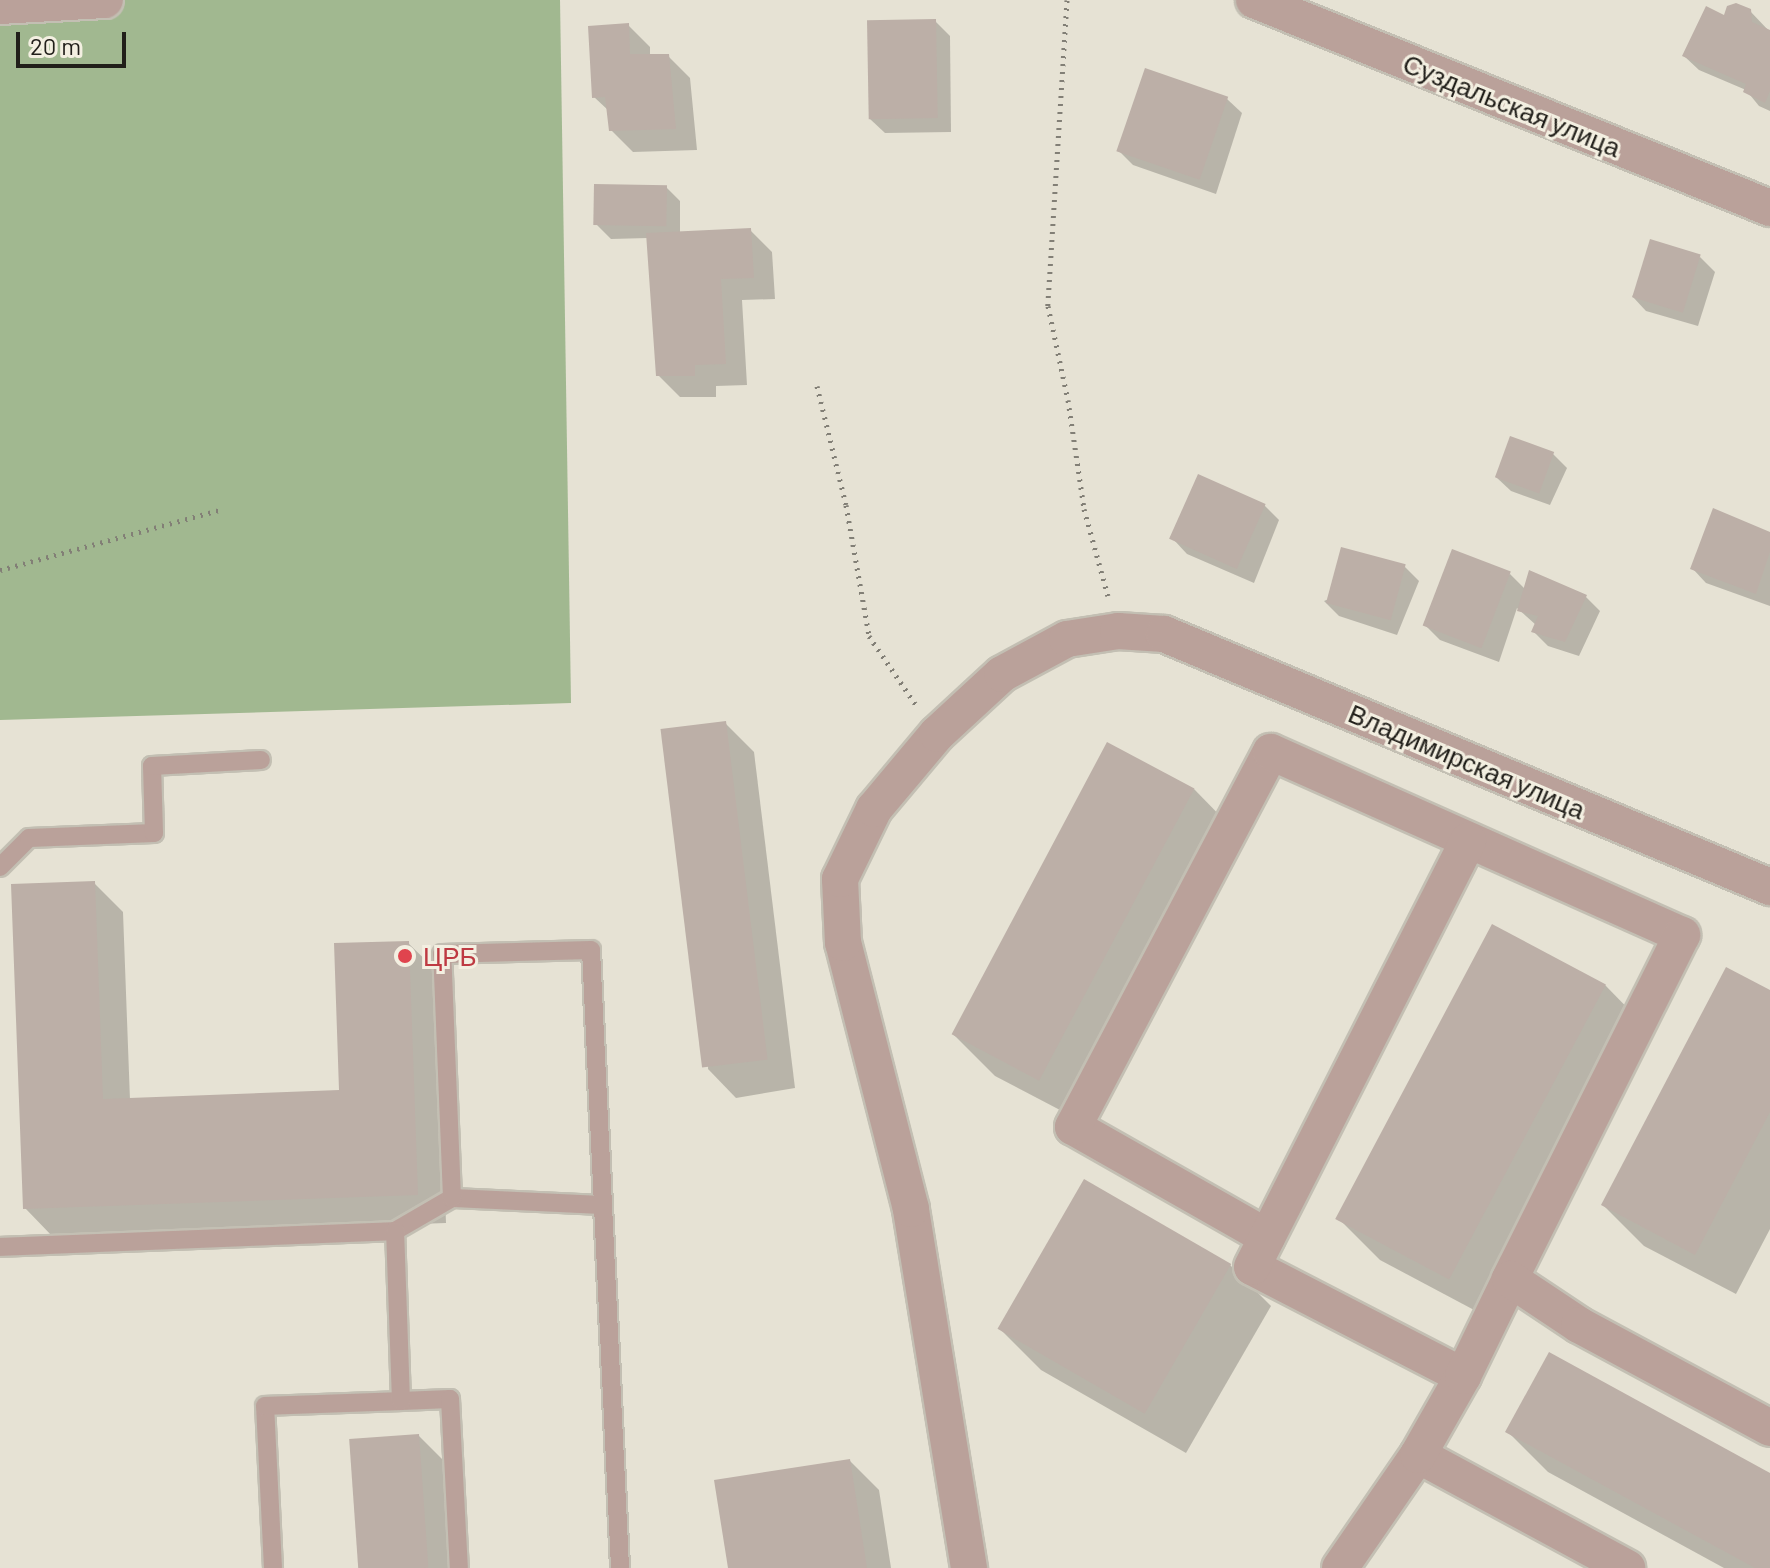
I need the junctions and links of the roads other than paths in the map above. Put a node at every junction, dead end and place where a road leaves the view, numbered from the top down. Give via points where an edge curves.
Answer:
1 (105, 0) edge
2 (1254, 0) edge
3 (0, 6) edge
4 (1770, 208) edge
5 (261, 760) dead end
6 (1468, 841) junction
7 (0, 867) edge
8 (1770, 887) edge
9 (452, 1198) junction
10 (603, 1205) junction
11 (395, 1231) junction
12 (1267, 1237) junction
13 (0, 1247) edge
14 (1510, 1279) junction
15 (1463, 1376) junction
16 (401, 1401) junction
17 (1770, 1428) edge
18 (1418, 1455) junction
19 (273, 1568) edge
20 (459, 1568) edge
21 (620, 1568) edge
22 (969, 1568) edge
23 (1340, 1568) edge
24 (1627, 1568) edge

1 - 3 street
2 - 4 street, Суздальская улица
5 - 7 lane via 152,766 154,833 29,838
6 - 12 street
6 - 12 street via 1271,752 1073,1127
6 - 14 street via 1682,935
8 - 22 street, Владимирская улица via 1164,634 1118,631 1067,639 1002,674 937,734 874,809 840,879 843,943 911,1209
9 - 10 lane
9 - 10 lane via 442,954 591,950
9 - 11 lane
10 - 21 lane
11 - 13 lane
11 - 16 lane
12 - 15 street via 1252,1267
14 - 15 street
14 - 17 street via 1579,1325
15 - 18 street
16 - 19 lane via 265,1406
16 - 20 lane via 450,1399
18 - 23 street
18 - 24 street

